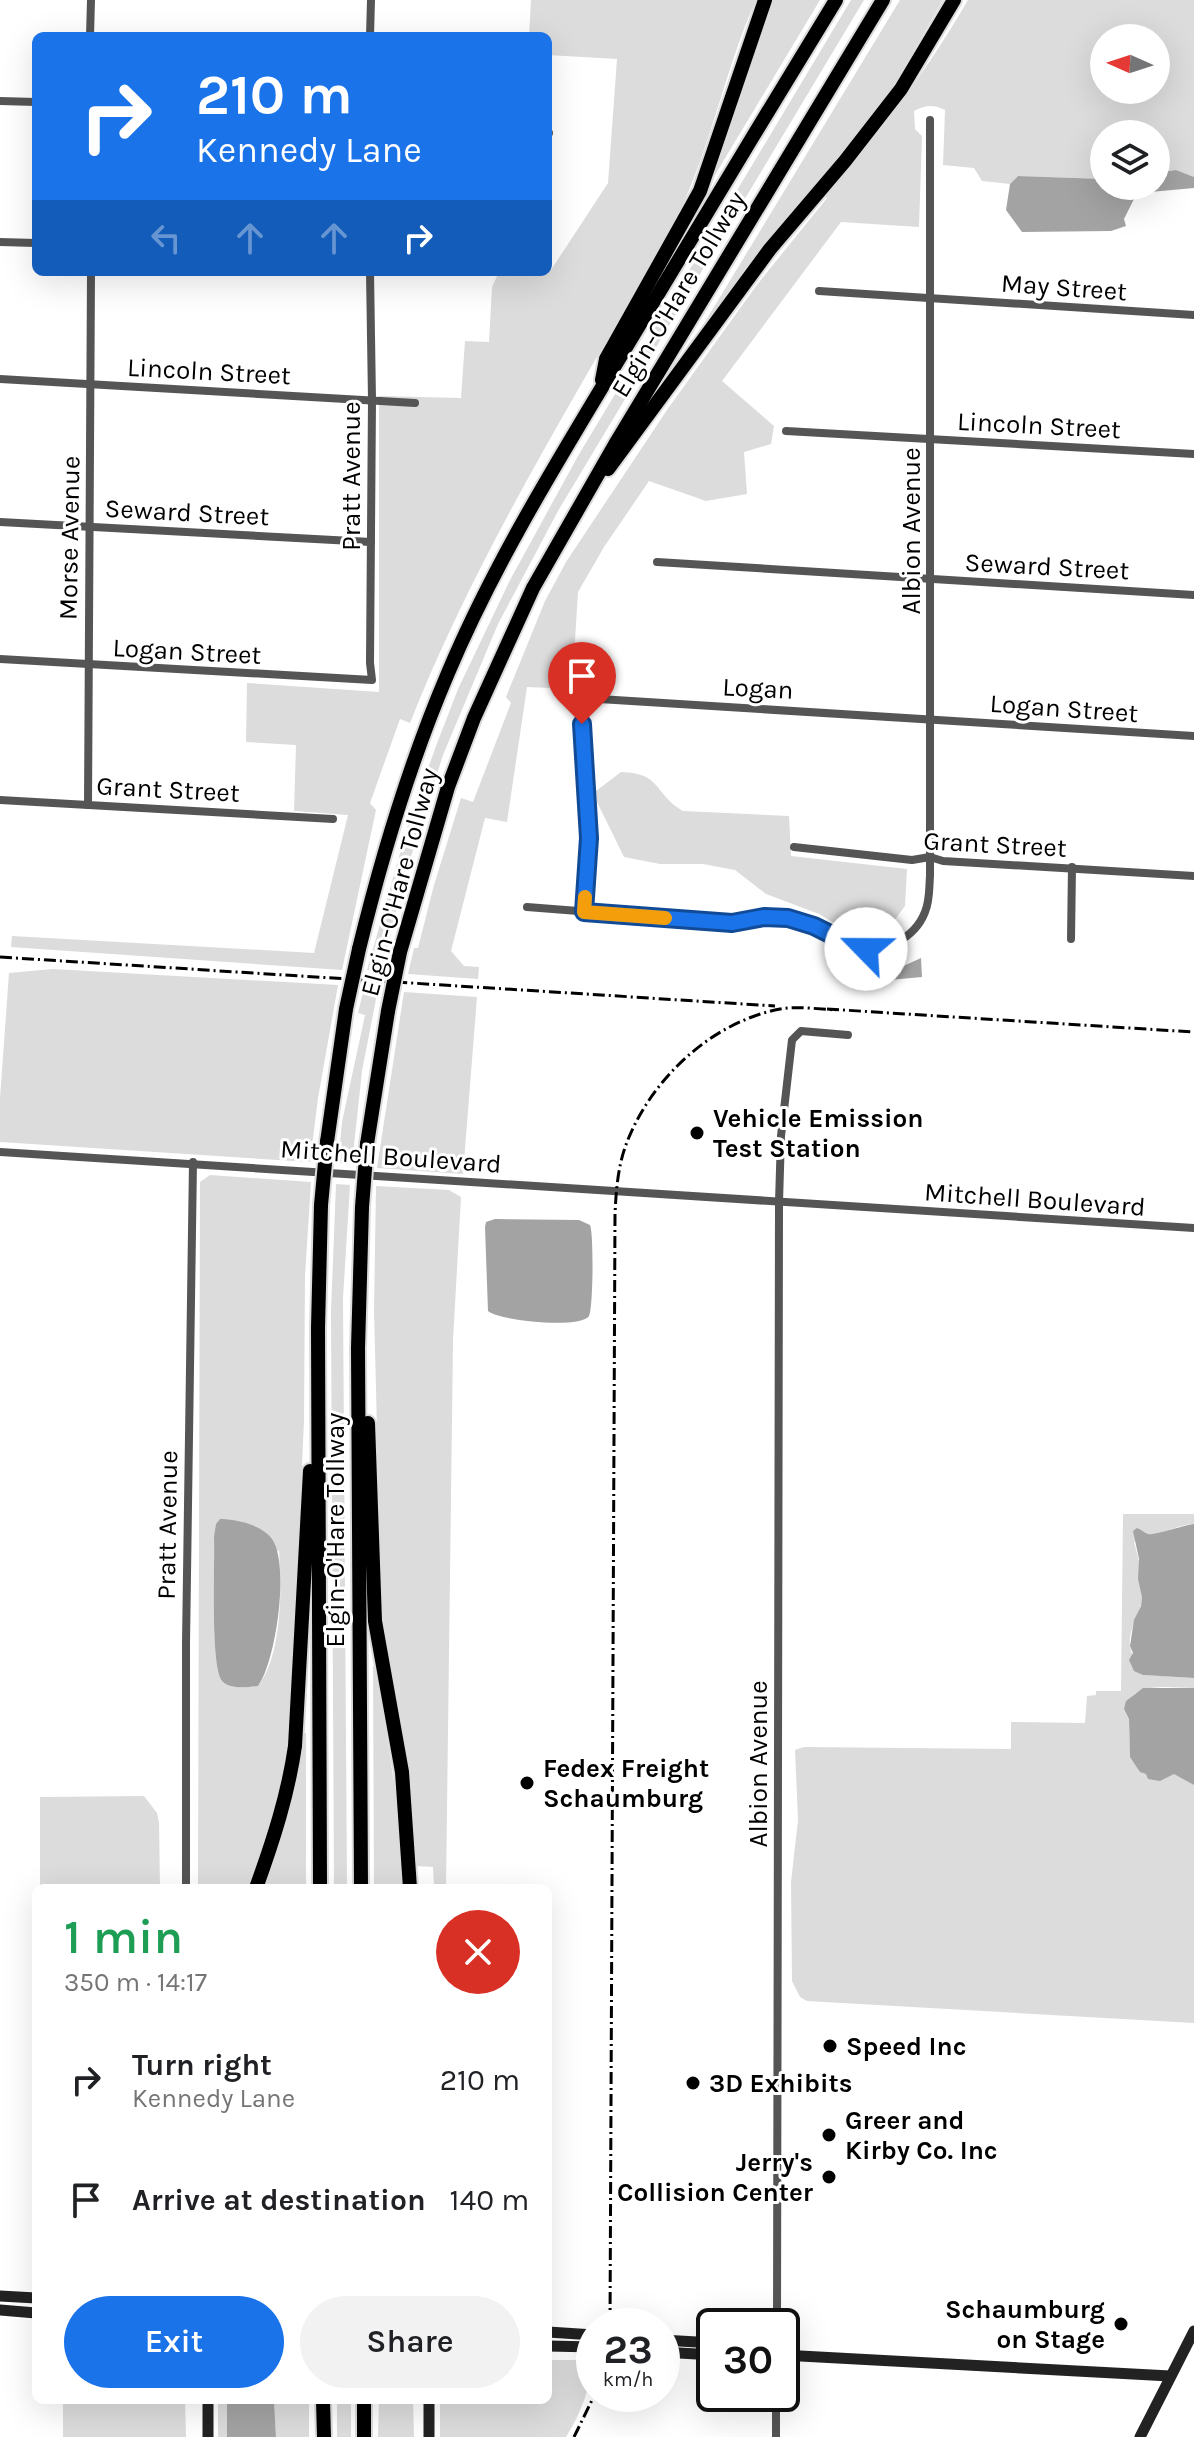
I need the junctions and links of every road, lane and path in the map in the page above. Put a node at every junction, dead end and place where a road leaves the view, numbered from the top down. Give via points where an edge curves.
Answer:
1 (91, 0) edge
2 (371, 0) edge
3 (765, 0) edge
4 (836, 0) edge
5 (883, 0) edge
6 (954, 0) edge
7 (90, 32) edge
8 (370, 32) edge
9 (0, 101) edge
10 (32, 102) edge
11 (930, 120) dead end
12 (0, 242) edge
13 (32, 243) edge
14 (91, 276) edge
15 (370, 276) edge
16 (819, 291) dead end
17 (931, 298) junction
18 (1194, 315) edge
19 (0, 379) edge
20 (91, 385) junction
21 (599, 392) junction
22 (372, 400) junction
23 (415, 403) dead end
24 (786, 431) dead end
25 (931, 440) junction
26 (1194, 454) edge
27 (580, 503) junction
28 (0, 522) edge
29 (89, 527) junction
30 (371, 542) junction
31 (657, 562) dead end
32 (930, 579) junction
33 (1194, 595) edge
34 (0, 659) edge
35 (87, 665) junction
36 (372, 680) joint
37 (932, 719) junction
38 (1194, 736) edge
39 (0, 800) edge
40 (88, 805) junction
41 (333, 819) dead end
42 (794, 847) dead end
43 (930, 857) junction
44 (1072, 867) junction
45 (1194, 876) edge
46 (527, 907) dead end
47 (584, 912) junction
48 (1071, 939) dead end
49 (848, 1035) dead end
50 (0, 1152) edge
51 (193, 1162) junction
52 (779, 1202) junction
53 (1194, 1228) edge
54 (358, 1348) junction
55 (318, 1387) junction
56 (186, 1884) edge
57 (257, 1884) edge
58 (320, 1884) edge
59 (361, 1884) edge
60 (410, 1884) edge
61 (0, 2296) edge
62 (32, 2298) edge
63 (777, 2308) edge
64 (0, 2310) edge
65 (32, 2313) edge
66 (1194, 2331) edge
67 (552, 2332) edge
68 (576, 2334) edge
69 (552, 2346) edge
70 (576, 2347) edge
71 (800, 2356) edge
72 (1170, 2376) junction
73 (208, 2404) edge
74 (323, 2404) edge
75 (364, 2404) edge
76 (429, 2404) edge
77 (776, 2412) edge
78 (208, 2437) edge
79 (324, 2437) edge
80 (364, 2437) edge
81 (429, 2437) edge
82 (776, 2437) edge
83 (1140, 2437) edge

1 - 7 street
2 - 8 street
3 - 21 highway via 700,191 606,359
4 - 21 highway, Elgin-O'Hare Tollway
5 - 27 highway, Elgin-O'Hare Tollway
6 - 27 highway via 901,89 770,249
9 - 10 street
11 - 17 street, Albion Avenue
12 - 13 street
14 - 20 street, Morse Avenue
15 - 22 street, Pratt Avenue
16 - 17 street, May Street
17 - 18 street, May Street
17 - 25 street, Albion Avenue
19 - 20 street, Lincoln Street
20 - 22 street, Lincoln Street
20 - 29 street, Morse Avenue
21 - 55 highway, Elgin-O'Hare Tollway, bridge via 508,548 448,672 391,829 346,1009 327,1142 318,1257
22 - 23 street, Lincoln Street
22 - 30 street, Pratt Avenue
24 - 25 street, Lincoln Street
25 - 26 street, Lincoln Street
25 - 32 street, Albion Avenue
27 - 54 highway, Elgin-O'Hare Tollway, bridge via 527,600 474,718 433,831 400,952 367,1144
28 - 29 street, Seward Street
29 - 30 street, Seward Street
29 - 35 street, Morse Avenue
30 - 36 street, Pratt Avenue
31 - 32 street, Seward Street
32 - 33 street, Seward Street
32 - 37 street, Albion Avenue
34 - 35 street, Logan Street
35 - 36 street, Logan Street
35 - 40 street, Morse Avenue
37 - 38 street, Logan Street
37 - 43 street, Albion Avenue
37 - 47 street, Logan via 583,698 589,838
39 - 40 street, Grant Street
40 - 41 street, Grant Street
42 - 43 street, Grant Street via 912,860
43 - 44 street, Grant Street
43 - 47 street, Albion Avenue via 927,907 919,924 884,947 856,947 788,918 732,923
44 - 45 street, Grant Street
44 - 48 street
46 - 47 street
49 - 52 street via 801,1031 792,1040
50 - 51 street, Mitchell Boulevard
51 - 52 street, Mitchell Boulevard
51 - 56 street, Pratt Avenue
52 - 53 street, Mitchell Boulevard
52 - 63 street, Albion Avenue
54 - 59 highway, Elgin-O'Hare Tollway
54 - 60 highway via 368,1425 375,1621 402,1772
55 - 57 highway via 295,1746 279,1824
55 - 58 highway, Elgin-O'Hare Tollway
61 - 62 street
64 - 65 street
66 - 72 street
67 - 68 street
69 - 70 street
71 - 72 street
72 - 83 street
73 - 78 street
74 - 79 highway
75 - 80 highway
76 - 81 street
77 - 82 street

